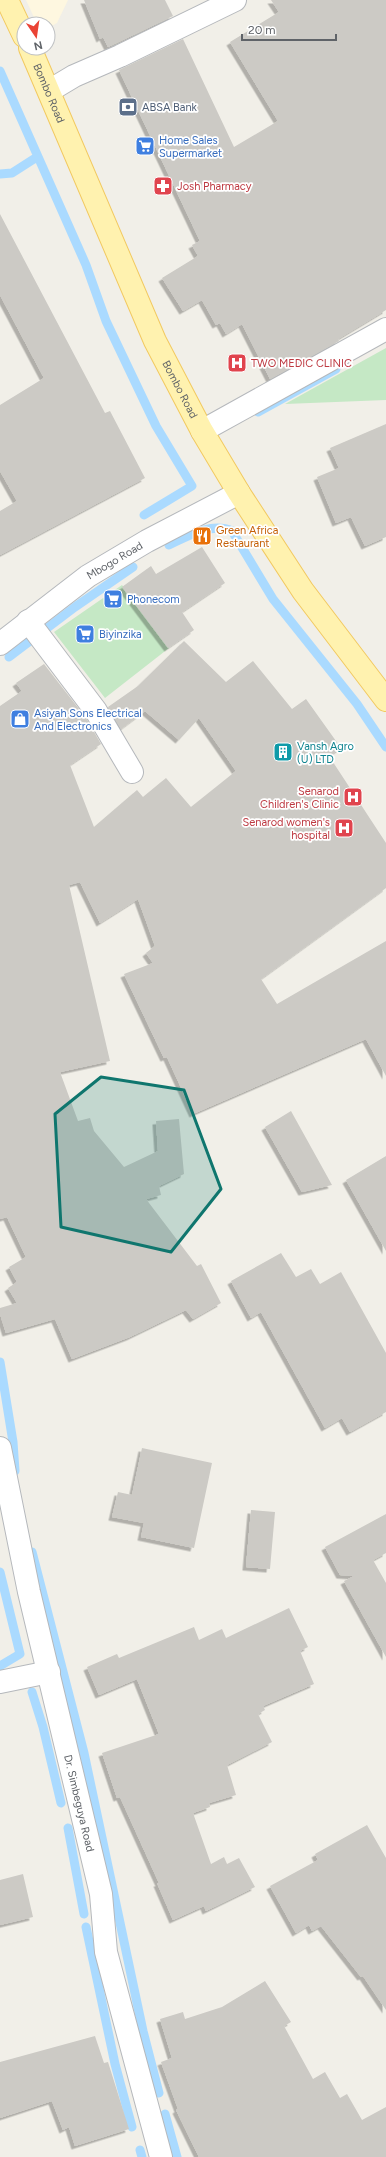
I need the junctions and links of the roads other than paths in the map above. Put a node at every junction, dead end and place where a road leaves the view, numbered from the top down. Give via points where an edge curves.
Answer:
1 (7, 0) edge
2 (235, 0) edge
3 (16, 19) edge
4 (34, 56) edge
5 (49, 91) junction
6 (386, 329) edge
7 (202, 431) junction
8 (239, 493) junction
9 (28, 621) junction
10 (0, 644) edge
11 (386, 700) edge
12 (132, 772) dead end
13 (0, 1448) edge
14 (49, 1672) junction
15 (0, 1682) edge
16 (161, 2157) edge

1 - 3 main road
2 - 5 street via 74,76
4 - 5 main road, Bombo Road
5 - 7 main road, Bombo Road via 155,341
6 - 7 street
7 - 8 main road, Bombo Road
8 - 9 street, Mbogo Road via 147,541 88,576
8 - 11 main road, Bombo Road via 303,591
9 - 10 street, Mbogo Road
9 - 12 street via 96,711
13 - 14 street, Dr. Simbeguya Road via 29,1592
14 - 15 street
14 - 16 street, Dr. Simbeguya Road via 101,1894 106,1952

